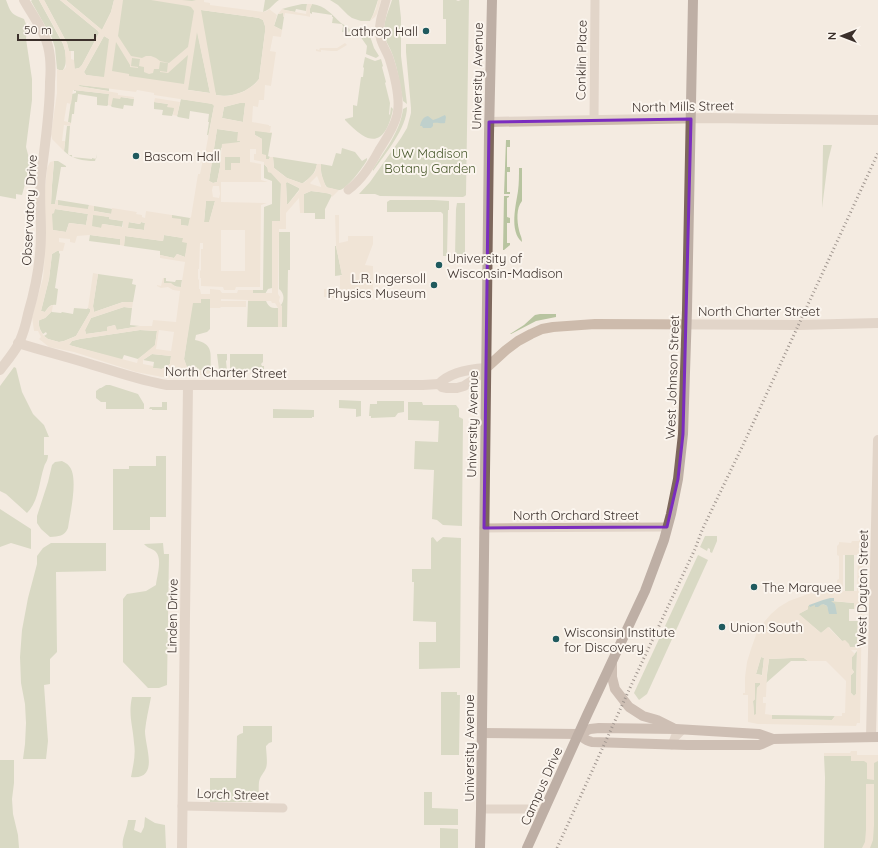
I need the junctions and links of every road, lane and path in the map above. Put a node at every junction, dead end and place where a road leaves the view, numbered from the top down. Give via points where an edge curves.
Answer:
1 (24, 0) edge
2 (386, 0) edge
3 (492, 0) edge
4 (596, 0) edge
5 (693, 0) edge
6 (691, 119) junction
7 (594, 120) junction
8 (878, 120) edge
9 (489, 122) junction
10 (348, 190) dead end
11 (878, 323) edge
12 (686, 324) junction
13 (18, 343) junction
14 (486, 368) junction
15 (0, 370) edge
16 (188, 385) junction
17 (878, 440) edge
18 (667, 527) junction
19 (484, 528) junction
20 (877, 530) edge
21 (612, 663) junction
22 (679, 730) junction
23 (482, 733) junction
24 (579, 734) junction
25 (874, 737) edge
26 (773, 739) junction
27 (672, 745) junction
28 (182, 806) junction
29 (283, 808) dead end
30 (481, 809) junction
31 (545, 809) junction
32 (182, 848) edge
33 (480, 848) edge
34 (527, 848) edge

1 - 13 street, Observatory Drive via 48,44 50,89 41,176 38,276
2 - 10 street via 380,21 380,33 395,82 397,116 370,165
3 - 9 main road, University Avenue
4 - 7 street, Conklin Place
5 - 6 main road, West Johnson Street
6 - 7 street, North Mills Street
6 - 8 street, North Mills Street
6 - 12 main road, West Johnson Street
7 - 9 street, North Mills Street
9 - 14 main road, University Avenue
11 - 12 street, North Charter Street
12 - 14 street, North Charter Street via 595,324 542,329 523,338
12 - 18 main road, West Johnson Street via 681,453
13 - 15 street, Observatory Drive
13 - 16 street, North Charter Street via 148,382
14 - 16 street, North Charter Street via 472,381 460,387 447,388 439,384
14 - 19 main road, University Avenue
16 - 28 street, Linden Drive
17 - 20 street, West Dayton Street
18 - 19 street, North Orchard Street
18 - 21 main road, West Johnson Street via 656,564
19 - 23 main road, University Avenue
20 - 25 street, West Dayton Street
21 - 22 main road via 615,689 628,707 643,716
21 - 24 main road, West Johnson Street
22 - 24 main road via 593,728
22 - 26 main road via 759,734
22 - 27 street
23 - 24 main road
23 - 30 main road, University Avenue
24 - 27 main road via 584,740 592,742
24 - 31 main road, Campus Drive
25 - 26 main road
26 - 27 main road via 759,745
28 - 29 street, Lorch Street
28 - 32 street, Linden Drive
30 - 31 street
30 - 33 main road, University Avenue
31 - 34 main road, Campus Drive

